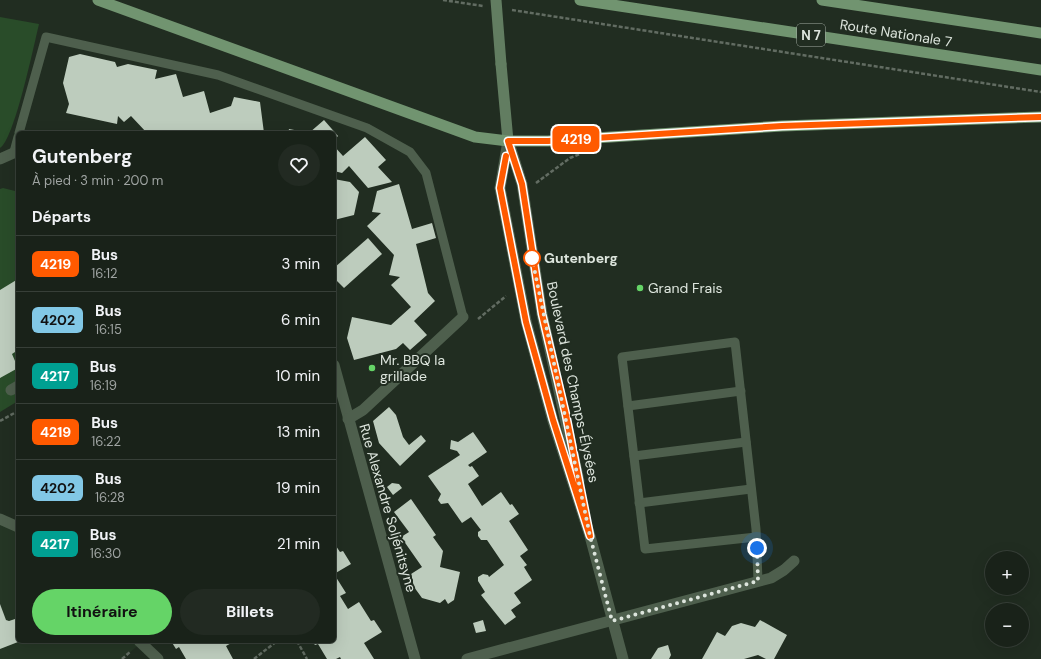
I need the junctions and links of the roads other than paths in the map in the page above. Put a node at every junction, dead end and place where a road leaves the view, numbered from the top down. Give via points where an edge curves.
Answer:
1 (98, 0) edge
2 (580, 0) edge
3 (822, 0) edge
4 (493, 4) edge
5 (1041, 33) edge
6 (1041, 70) edge
7 (1041, 116) edge
8 (20, 131) edge
9 (508, 141) junction
10 (16, 154) edge
11 (0, 159) edge
12 (463, 317) joint
13 (336, 373) edge
14 (741, 391) junction
15 (628, 406) junction
16 (348, 419) junction
17 (746, 442) junction
18 (634, 456) junction
19 (751, 489) junction
20 (639, 503) junction
21 (0, 519) edge
22 (16, 526) edge
23 (590, 536) junction
24 (756, 537) junction
25 (794, 561) dead end
26 (758, 581) junction
27 (612, 621) junction
28 (141, 643) edge
29 (158, 659) edge
30 (415, 659) edge
31 (467, 659) edge
32 (623, 659) edge

1 - 9 main road via 475,137
2 - 6 main road, Route Nationale 7 / N 7
3 - 5 main road, Route Nationale 7
4 - 9 main road, Boulevard des Champs-Élysées, bridge
7 - 9 main road via 782,126 548,141
8 - 12 lane via 46,37 218,75 367,128 410,152 426,173
9 - 23 street, Boulevard des Champs-Élysées via 522,184 542,314 566,415
9 - 23 street, Boulevard des Champs-Élysées via 500,188 526,322 553,420
10 - 11 street
12 - 16 street via 363,410
13 - 16 street, Rue Alexandre Soljénitsyne
14 - 15 lane
14 - 15 lane via 735,342 622,358
14 - 17 lane
15 - 18 lane
16 - 30 street, Rue Alexandre Soljénitsyne
17 - 18 lane
17 - 19 lane
18 - 20 lane
19 - 20 lane
19 - 24 lane
20 - 24 lane via 645,549
21 - 22 street
23 - 27 street, Boulevard des Champs-Élysées
24 - 26 lane
25 - 26 street via 771,578
26 - 27 street
27 - 31 street
27 - 32 street, Boulevard des Champs-Élysées
28 - 29 street

